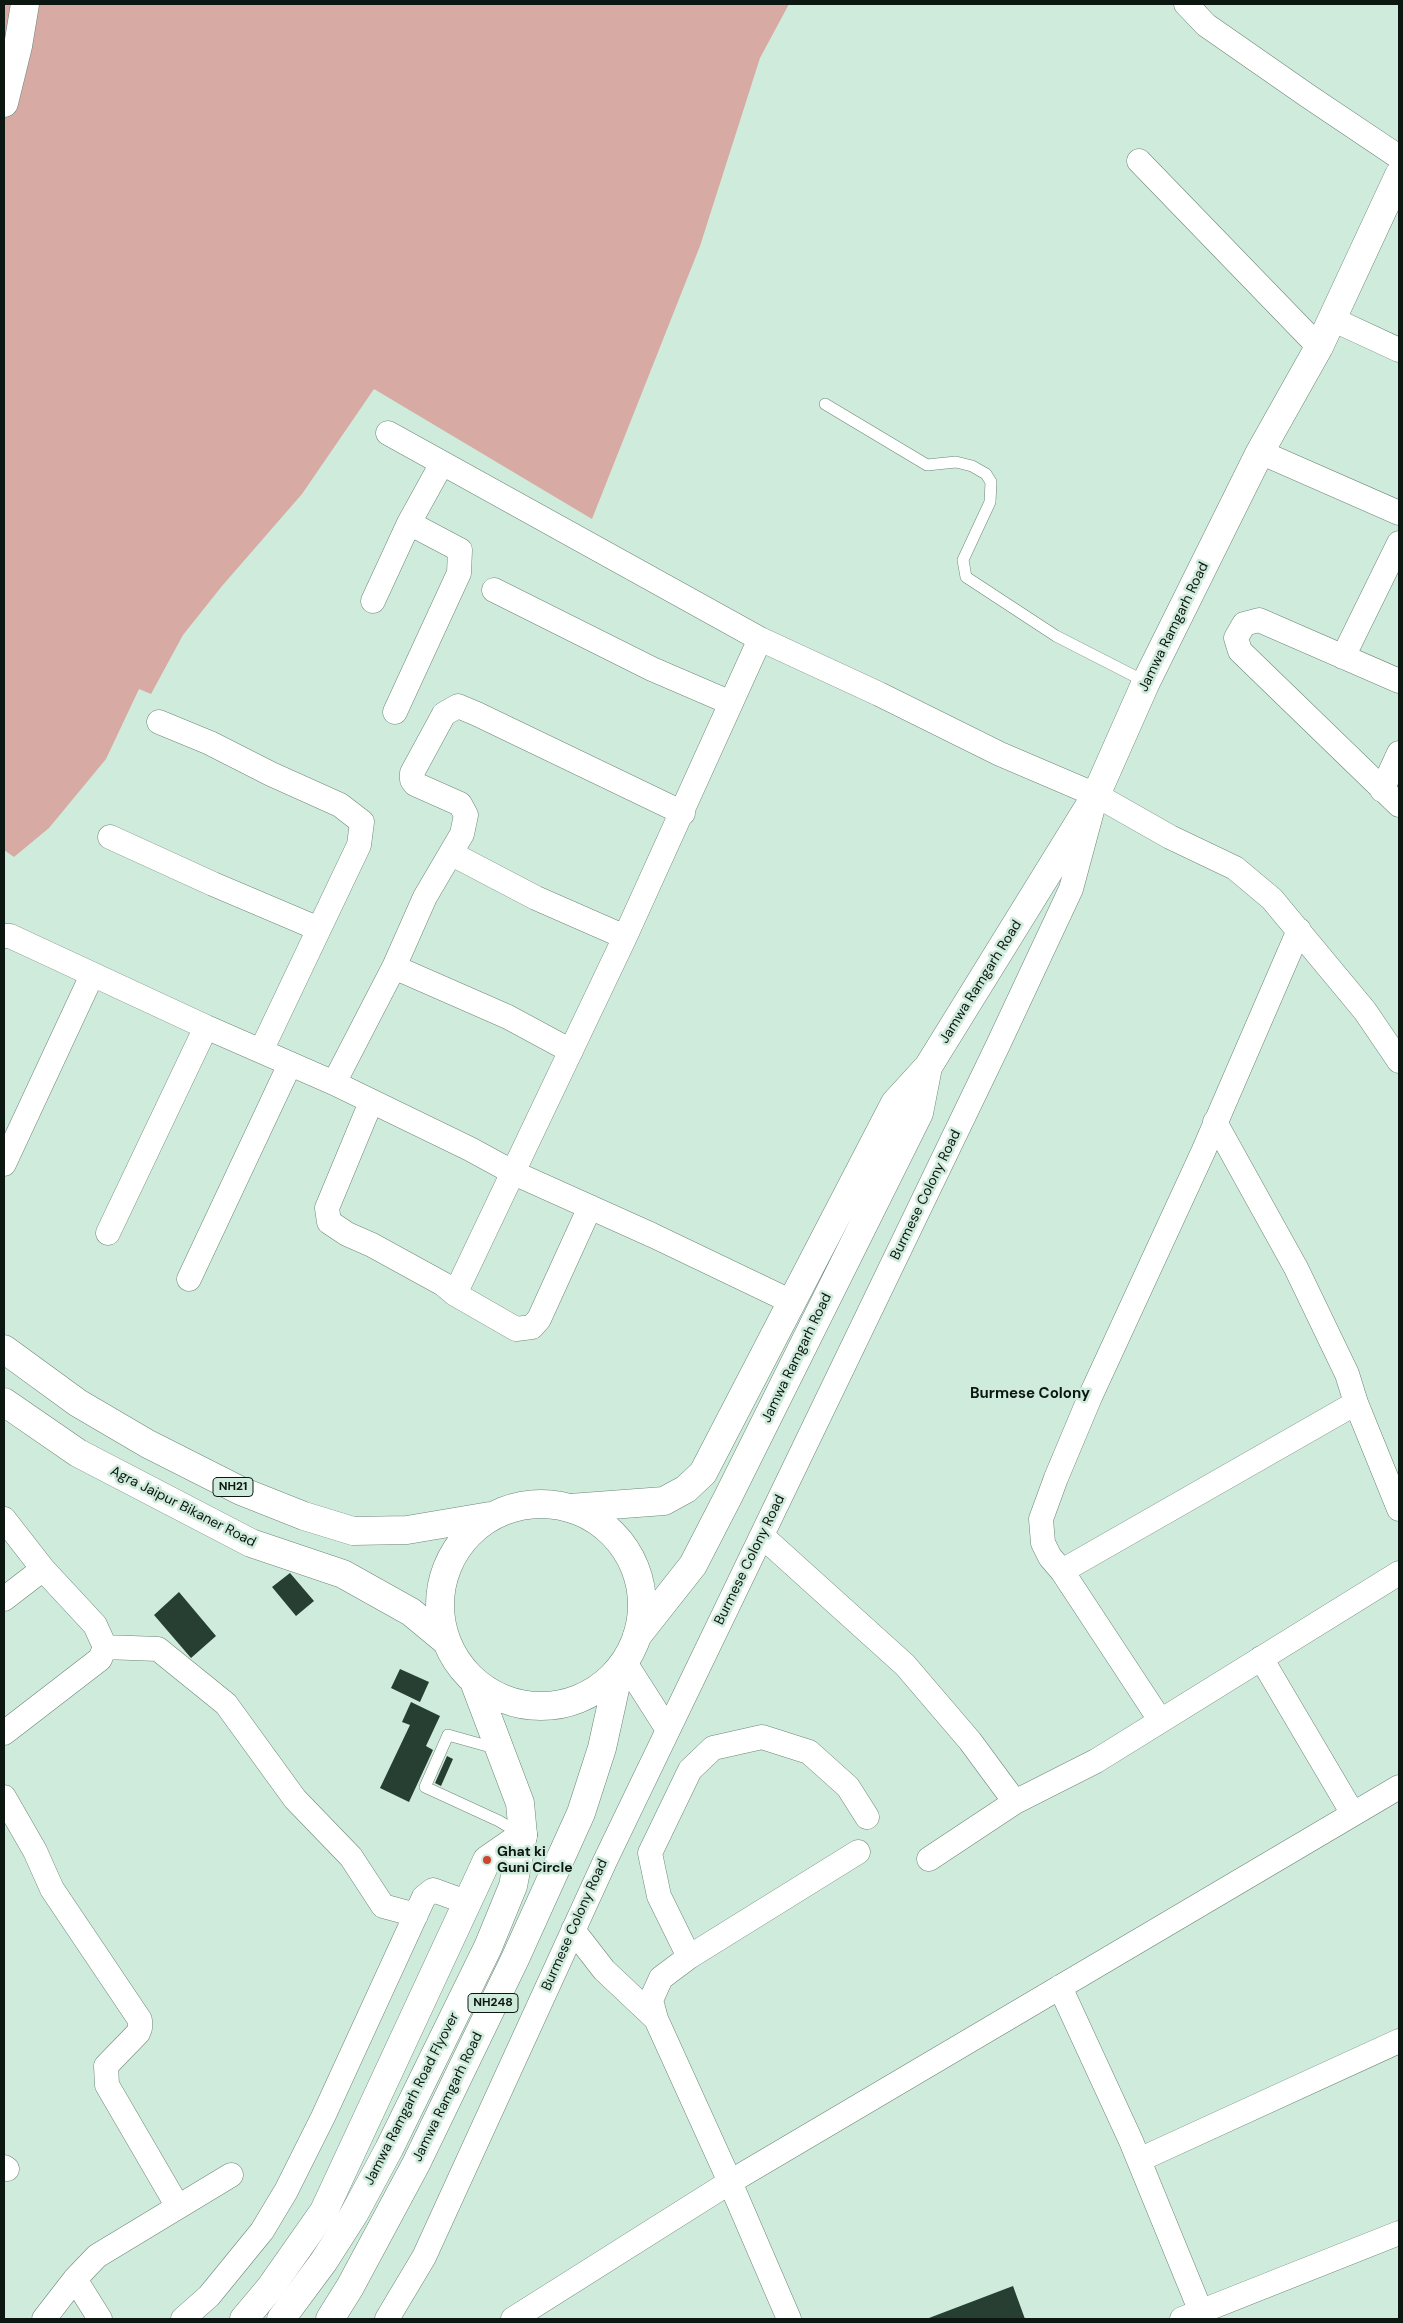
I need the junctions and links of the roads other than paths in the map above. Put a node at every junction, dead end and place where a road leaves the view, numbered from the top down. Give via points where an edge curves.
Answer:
1 (25, 4) edge
2 (1186, 4) edge
3 (4, 103) edge
4 (1139, 161) dead end
5 (1398, 175) edge
6 (1332, 319) junction
7 (1319, 347) junction
8 (1399, 350) edge
9 (825, 404) dead end
10 (388, 434) dead end
11 (1260, 452) junction
12 (441, 465) junction
13 (1399, 514) edge
14 (410, 523) junction
15 (1399, 543) edge
16 (494, 590) dead end
17 (373, 601) dead end
18 (760, 639) junction
19 (1343, 657) junction
20 (1399, 681) edge
21 (1146, 682) junction
22 (731, 703) junction
23 (396, 712) dead end
24 (160, 722) dead end
25 (1399, 753) edge
26 (1096, 794) junction
27 (1391, 797) edge
28 (683, 813) junction
29 (110, 837) dead end
30 (452, 854) junction
31 (319, 929) junction
32 (1299, 930) junction
33 (4, 936) edge
34 (625, 937) junction
35 (394, 967) junction
36 (92, 975) junction
37 (206, 1027) junction
38 (261, 1050) junction
39 (571, 1051) junction
40 (1399, 1061) edge
41 (290, 1064) junction
42 (928, 1067) junction
43 (334, 1083) junction
44 (371, 1102) junction
45 (1215, 1122) junction
46 (4, 1164) edge
47 (514, 1173) junction
48 (590, 1207) junction
49 (108, 1233) dead end
50 (189, 1279) dead end
51 (455, 1294) junction
52 (792, 1302) junction
53 (4, 1349) edge
54 (4, 1402) edge
55 (1356, 1403) junction
56 (570, 1508) junction
57 (1399, 1509) edge
58 (492, 1516) junction
59 (4, 1518) edge
60 (762, 1536) junction
61 (42, 1569) junction
62 (1062, 1571) junction
63 (1399, 1573) edge
64 (4, 1600) edge
65 (638, 1636) junction
66 (446, 1641) junction
67 (105, 1647) junction
68 (1261, 1658) junction
69 (621, 1666) junction
70 (475, 1684) junction
71 (1160, 1720) junction
72 (668, 1730) junction
73 (4, 1733) edge
74 (501, 1750) junction
75 (1399, 1788) edge
76 (4, 1797) edge
77 (1015, 1802) junction
78 (1353, 1814) junction
79 (867, 1817) dead end
80 (523, 1835) junction
81 (858, 1852) dead end
82 (929, 1859) dead end
83 (466, 1902) junction
84 (416, 1915) junction
85 (574, 1930) junction
86 (689, 1957) junction
87 (1060, 1987) junction
88 (656, 2019) junction
89 (1399, 2040) edge
90 (1139, 2160) junction
91 (231, 2175) dead end
92 (730, 2182) junction
93 (178, 2206) junction
94 (1399, 2233) edge
95 (75, 2279) junction
96 (539, 2312) edge
97 (1191, 2316) edge
98 (44, 2319) edge
99 (100, 2319) edge
100 (183, 2319) edge
101 (244, 2319) edge
102 (281, 2319) edge
103 (330, 2319) edge
104 (387, 2319) edge
105 (513, 2319) edge
106 (789, 2319) edge

1 - 3 main road
2 - 5 street via 1206,24 1308,96
4 - 7 street
5 - 6 main road, Jamwa Ramgarh Road
6 - 7 main road, Jamwa Ramgarh Road
6 - 8 street
7 - 11 main road, Jamwa Ramgarh Road
9 - 21 lane via 927,464 956,462 986,474 991,482 990,502 963,560 966,577 1056,636
10 - 12 street
11 - 13 street
11 - 21 main road, Jamwa Ramgarh Road
12 - 14 street
12 - 18 street
14 - 17 street
14 - 23 street via 460,550 459,573
15 - 19 street
16 - 22 street via 652,669
18 - 22 street
18 - 26 street via 1000,754
19 - 20 street
19 - 27 street via 1259,620 1244,624 1236,638 1240,651
21 - 26 main road, Jamwa Ramgarh Road
22 - 28 street
24 - 31 street via 340,805 362,822 359,845
25 - 27 street
26 - 32 street via 1170,837 1235,868 1272,899
26 - 42 main road, Jamwa Ramgarh Road
26 - 60 street, Burmese Colony Road via 1071,889
28 - 30 street via 458,706 444,714 412,773 415,784 460,804 466,815 462,834
28 - 34 street
29 - 31 street
30 - 34 street via 536,898
30 - 35 street via 425,897
31 - 38 street
32 - 40 street via 1364,1011
32 - 45 street
33 - 36 street
34 - 39 street
35 - 39 street via 508,1018
35 - 43 street
36 - 37 street
36 - 46 street
37 - 38 street
37 - 49 street
38 - 41 street
39 - 47 street
41 - 43 street
41 - 50 street
42 - 52 main road, Jamwa Ramgarh Road via 895,1103
42 - 65 main road, Jamwa Ramgarh Road via 919,1113 724,1505 692,1565
43 - 44 street
44 - 47 street via 470,1148
44 - 51 street via 327,1208 329,1222 443,1284
45 - 55 street via 1296,1268 1347,1374
45 - 62 street via 1090,1397 1041,1519 1043,1543
47 - 48 street
47 - 51 street
48 - 51 street via 532,1328 516,1329
48 - 52 street
52 - 56 main road, Jamwa Ramgarh Road via 703,1473 686,1489 664,1501
53 - 58 main road, NH21 via 78,1404 148,1444 241,1491 304,1516 353,1531 407,1530
54 - 66 main road, Agra Jaipur Bikaner Road / NH21 via 78,1453 251,1543 343,1574 411,1612
55 - 57 street
55 - 62 street
56 - 58 main road, NH21 via 530,1504
56 - 65 main road, NH21 via 608,1529 631,1556 645,1596
58 - 66 main road, NH21 via 461,1540 442,1576 438,1615
59 - 61 street
60 - 72 street, Burmese Colony Road
60 - 77 street via 905,1665 970,1741
61 - 64 street
61 - 67 street via 95,1625
62 - 71 street
63 - 68 street
65 - 69 main road, NH21
66 - 70 main road, NH21 via 450,1653
67 - 73 street via 100,1659
67 - 84 street via 158,1649 226,1704 294,1799 351,1857 382,1906
68 - 71 street
68 - 78 street
69 - 70 main road, NH21 via 588,1695 550,1707 511,1701
69 - 72 street
69 - 103 main road, Jamwa Ramgarh Road / NH248 via 602,1748 581,1813 416,2164
70 - 74 main road, NH248
71 - 77 street via 1096,1761
72 - 85 street, Burmese Colony Road
74 - 80 main road, NH248 via 520,1803
74 - 80 lane via 448,1735 425,1787
75 - 78 street
76 - 93 street via 52,1889 140,2020 138,2033 106,2066 107,2085
77 - 82 street
78 - 87 street
79 - 86 street via 848,1787 809,1752 762,1738 713,1748 690,1770 650,1853 659,1896
80 - 83 main road via 487,1860
80 - 102 main road, Jamwa Ramgarh Road Flyover / NH248 via 513,1886 488,1946 389,2149 354,2214
81 - 86 street
83 - 84 street via 433,1890 424,1897
83 - 101 main road via 324,2211
84 - 100 street via 286,2191 262,2231 209,2296
85 - 88 street via 604,1970
85 - 104 street, Burmese Colony Road via 424,2256
86 - 88 street via 661,1978 651,2000
87 - 90 street
87 - 92 street
88 - 92 street
89 - 90 street
90 - 97 street
91 - 93 street
92 - 96 street via 550,2294
92 - 106 street
93 - 95 street via 97,2256
94 - 97 street
95 - 98 street
95 - 99 street
96 - 105 street

